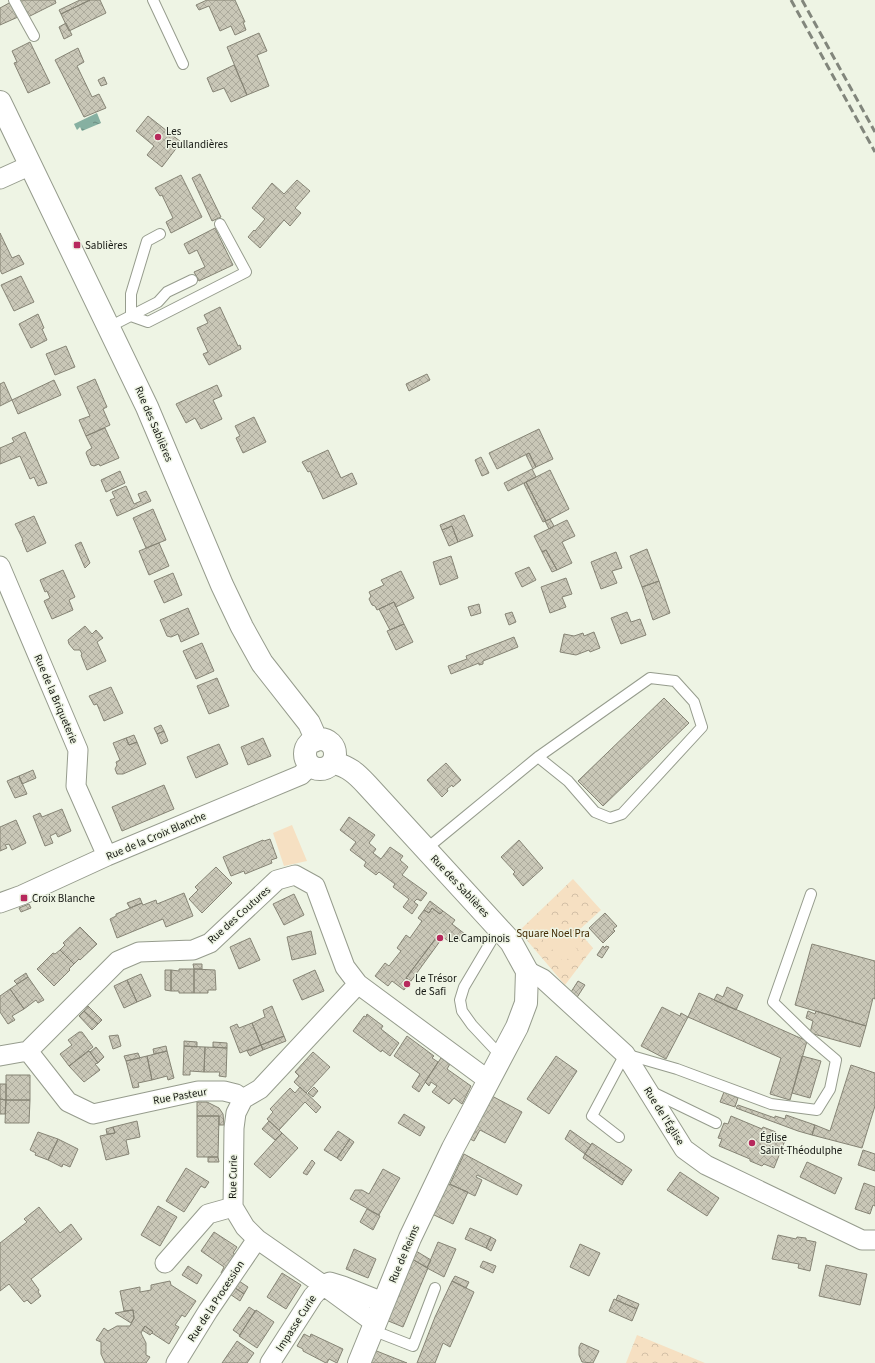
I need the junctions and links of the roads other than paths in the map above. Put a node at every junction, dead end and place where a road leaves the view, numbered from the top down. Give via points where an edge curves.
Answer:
1 (14, 0) edge
2 (153, 0) edge
3 (34, 36) dead end
4 (183, 64) dead end
5 (0, 102) edge
6 (31, 165) junction
7 (0, 180) edge
8 (220, 224) dead end
9 (160, 234) dead end
10 (192, 280) dead end
11 (131, 316) junction
12 (109, 327) junction
13 (0, 566) edge
14 (314, 741) junction
15 (538, 758) junction
16 (333, 762) junction
17 (310, 765) junction
18 (426, 849) junction
19 (108, 856) junction
20 (811, 894) dead end
21 (0, 903) edge
22 (499, 928) junction
23 (527, 971) junction
24 (358, 984) junction
25 (28, 1051) junction
26 (625, 1054) junction
27 (0, 1056) edge
28 (501, 1056) junction
29 (488, 1080) junction
30 (648, 1090) junction
31 (243, 1099) junction
32 (716, 1123) dead end
33 (619, 1137) dead end
34 (233, 1207) junction
35 (257, 1239) junction
36 (875, 1240) edge
37 (165, 1263) dead end
38 (323, 1285) junction
39 (435, 1288) dead end
40 (383, 1302) junction
41 (373, 1326) junction
42 (176, 1363) edge
43 (270, 1363) edge
44 (359, 1363) edge

1 - 3 lane
2 - 4 lane
5 - 6 street, Rue des Sablières
6 - 7 street
6 - 12 street, Rue des Sablières
8 - 11 lane via 246,272 148,322
9 - 11 lane via 147,241 131,294
10 - 11 lane via 167,292 158,302
11 - 12 lane
12 - 14 street, Rue des Sablières via 147,407 242,627 262,663 309,723
13 - 19 street, Rue de la Briqueterie via 78,750 76,786
14 - 16 street via 324,740 332,746 335,754
14 - 17 street via 306,752
15 - 15 lane via 650,678 675,680 694,702 702,727 622,814 610,818 595,812 568,781
15 - 18 lane
16 - 17 street via 322,769
16 - 18 street, Rue des Sablières via 356,773
17 - 19 street, Rue de la Croix Blanche via 301,775
18 - 22 street, Rue des Sablières
19 - 21 street, Rue de la Croix Blanche
20 - 26 lane via 773,1002 808,1037 836,1060 830,1089 817,1110 771,1104 677,1069
22 - 23 street, Rue des Sablières via 511,942
22 - 28 lane via 464,987 460,1000 462,1011 472,1025
23 - 26 street, Rue de l'Église via 543,979
23 - 28 street via 526,1003 517,1027
24 - 25 street, Rue des Coutures via 344,967 316,886 295,875 277,880 210,943 193,950 139,952 118,961
24 - 29 street, Rue des Coutures
24 - 31 street via 260,1089
25 - 27 street
25 - 31 street, Rue Pasteur via 68,1102 93,1114 198,1091 224,1091
26 - 30 street, Rue de l'Église
26 - 33 lane via 592,1116
28 - 29 street
29 - 40 street, Rue de Reims via 410,1238
30 - 32 lane
30 - 36 street, Rue de l'Église via 684,1149 706,1165 862,1240
31 - 34 street, Rue Curie via 236,1113 234,1128
34 - 35 street, Rue Curie via 245,1227
34 - 37 street via 208,1214
35 - 38 street, Rue Curie
35 - 42 street, Rue de la Procession
38 - 40 street via 330,1282
38 - 41 street, Rue Curie
38 - 43 street, Impasse Curie via 313,1296
39 - 41 lane via 413,1346
40 - 41 street, Rue de Reims
41 - 44 street, Rue de Reims

